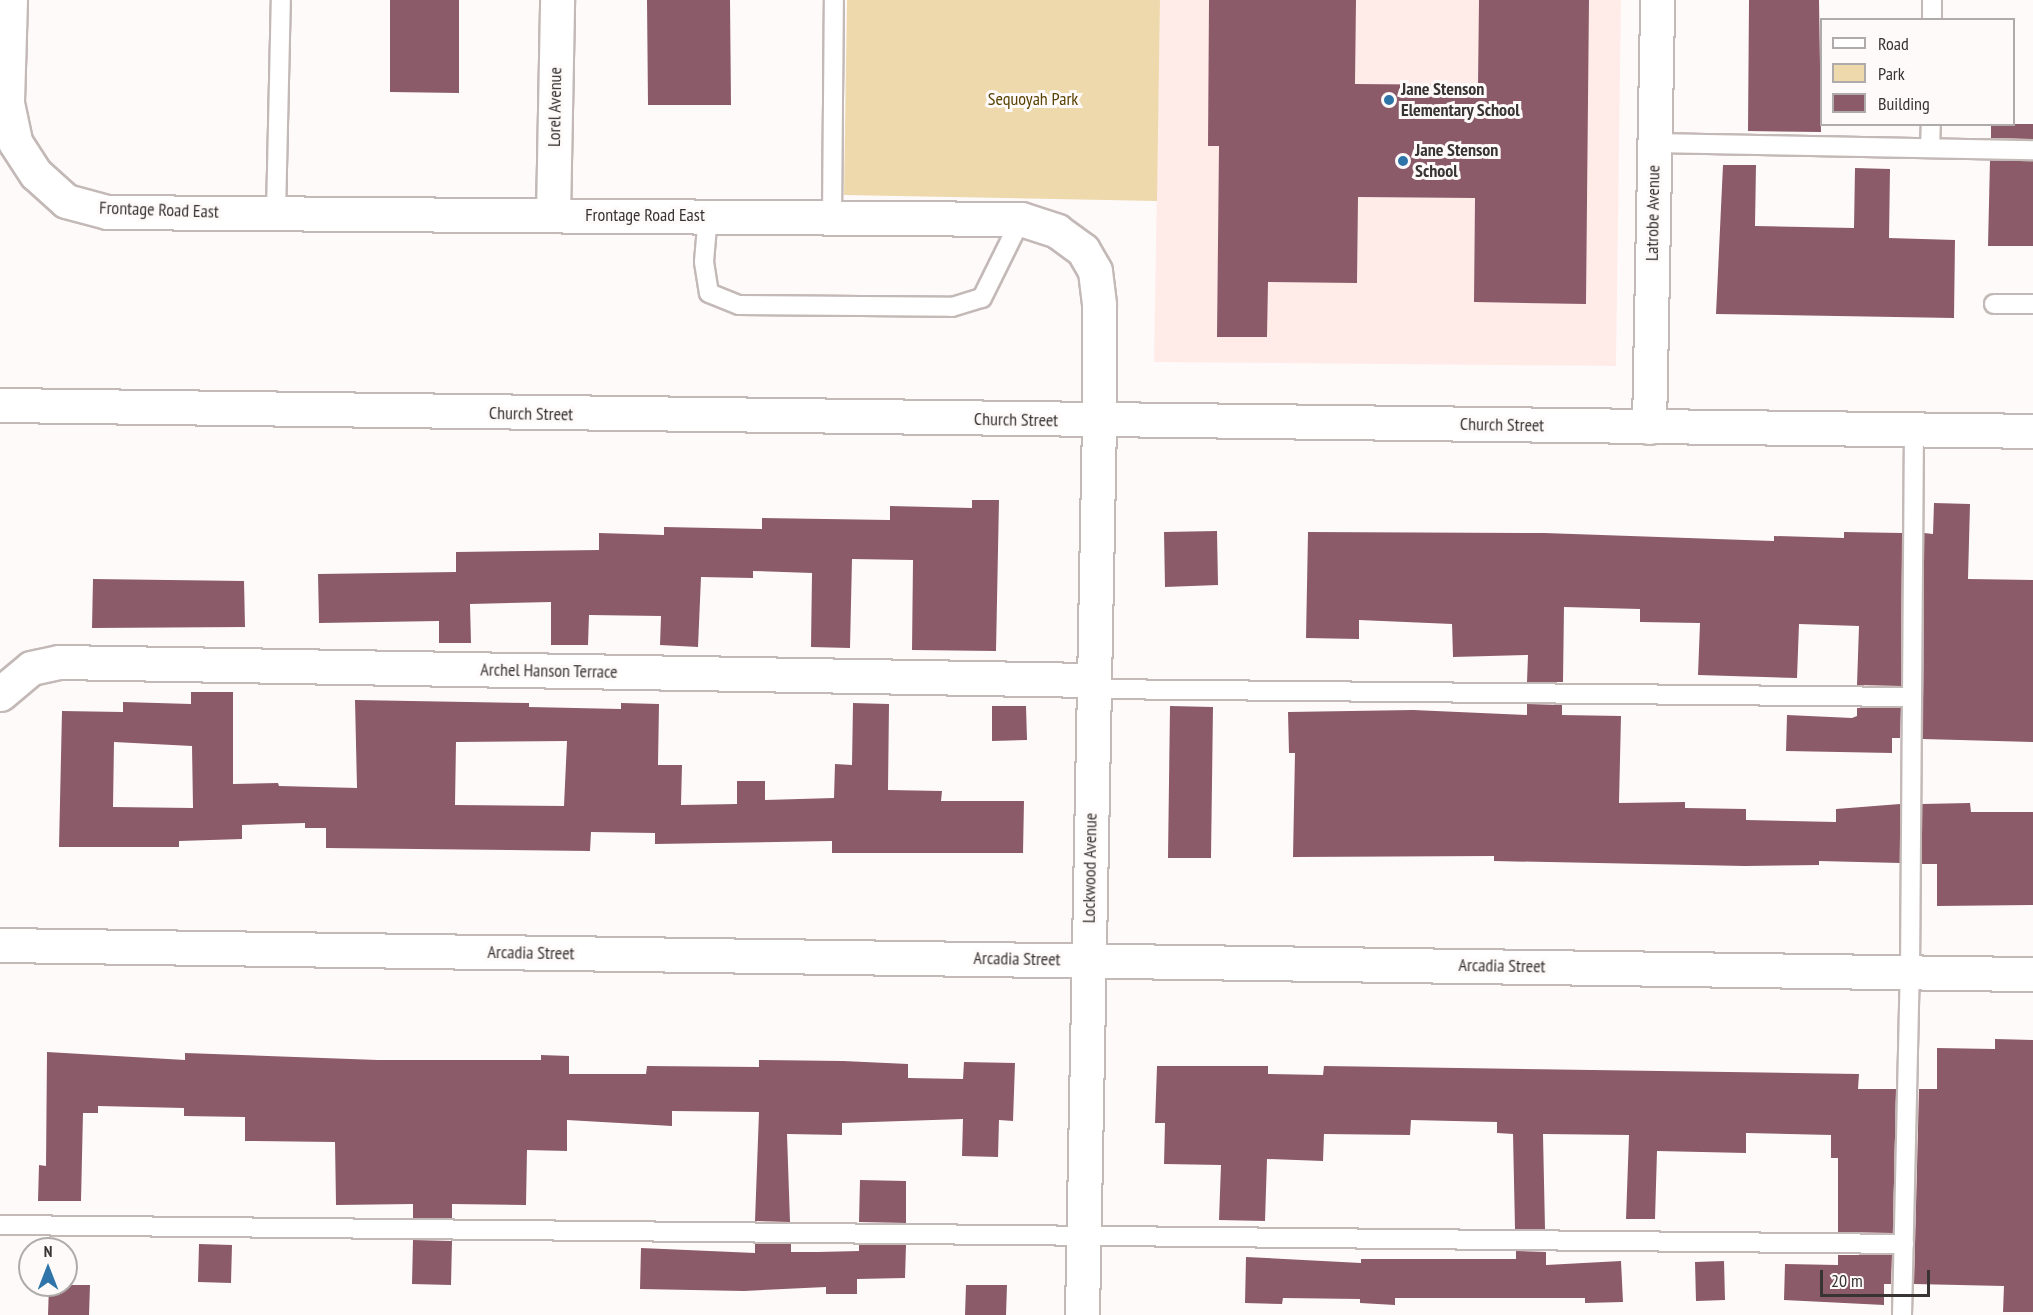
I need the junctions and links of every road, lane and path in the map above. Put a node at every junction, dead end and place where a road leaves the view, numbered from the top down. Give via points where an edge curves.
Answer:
1 (10, 0) edge
2 (281, 0) edge
3 (557, 0) edge
4 (834, 0) edge
5 (1657, 0) edge
6 (1932, 0) edge
7 (1932, 18) edge
8 (1931, 126) edge
9 (1654, 143) junction
10 (1930, 148) junction
11 (2033, 150) edge
12 (276, 213) junction
13 (554, 215) junction
14 (708, 215) junction
15 (832, 216) junction
16 (1021, 219) junction
17 (1994, 304) dead end
18 (2033, 304) edge
19 (0, 405) edge
20 (1098, 421) junction
21 (1649, 427) junction
22 (1914, 430) junction
23 (2033, 431) edge
24 (1094, 685) junction
25 (4, 689) edge
26 (1912, 697) junction
27 (0, 945) edge
28 (1089, 960) junction
29 (1910, 972) junction
30 (2033, 974) edge
31 (0, 1225) edge
32 (1083, 1236) junction
33 (1904, 1244) junction
34 (1082, 1315) edge
35 (1902, 1315) edge

1 - 12 street, Frontage Road East via 7,103 15,142 36,174 66,201 107,212
2 - 12 lane
3 - 13 street, Lorel Avenue
4 - 15 lane
5 - 9 street, Latrobe Avenue
6 - 7 lane
8 - 10 lane
9 - 10 lane
9 - 21 street, Latrobe Avenue
10 - 11 lane
12 - 13 street, Frontage Road East
13 - 14 street, Frontage Road East
14 - 15 street, Frontage Road East
14 - 16 lane via 704,262 709,293 739,305 952,307 982,298
15 - 16 street, Frontage Road East
16 - 20 street, Frontage Road East via 1057,231 1083,250 1095,271
17 - 18 lane
19 - 20 street, Church Street
20 - 21 street, Church Street
20 - 24 street, Lockwood Avenue
21 - 22 street, Church Street
22 - 23 street, Church Street
22 - 26 lane
24 - 25 street, Archel Hanson Terrace via 59,662 31,668
24 - 26 lane
24 - 28 street, Lockwood Avenue
26 - 29 lane
27 - 28 street, Arcadia Street
28 - 29 street, Arcadia Street
28 - 32 street, Lockwood Avenue
29 - 30 street, Arcadia Street
29 - 33 lane
31 - 32 lane
32 - 33 lane
32 - 34 street, Lockwood Avenue
33 - 35 lane

